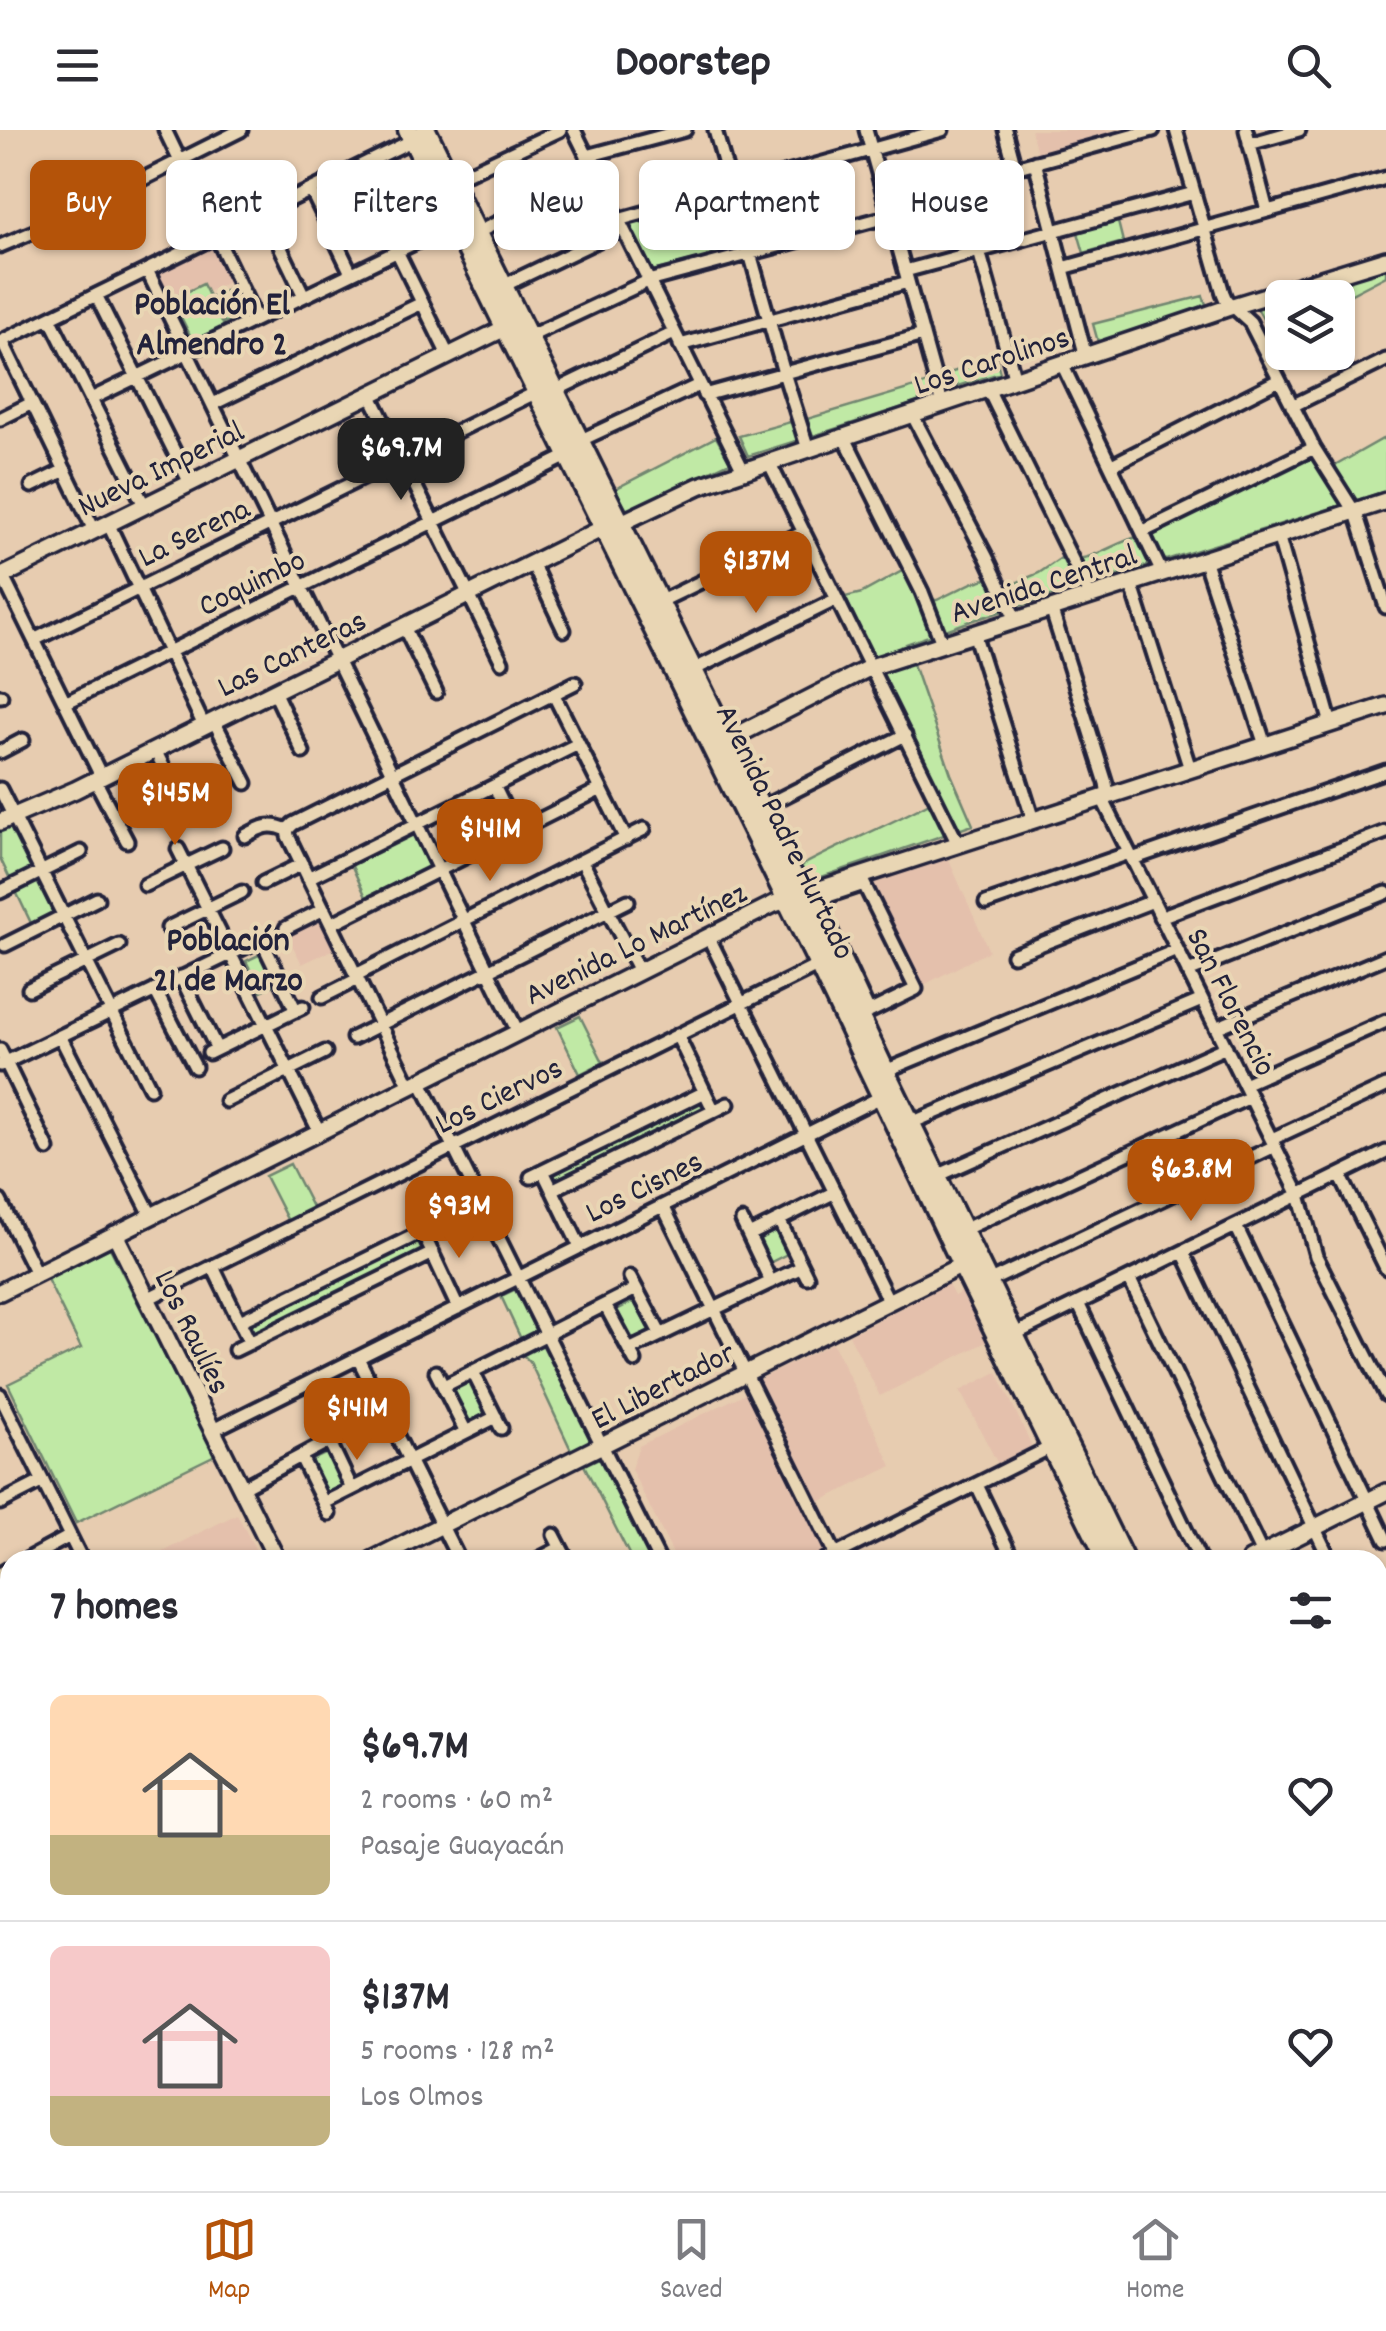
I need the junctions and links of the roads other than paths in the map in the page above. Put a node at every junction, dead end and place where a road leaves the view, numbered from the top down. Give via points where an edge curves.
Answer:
1 (165, 130) edge
2 (242, 130) edge
3 (560, 130) edge
4 (574, 130) edge
5 (684, 130) edge
6 (715, 130) edge
7 (866, 130) edge
8 (942, 130) edge
9 (1005, 130) edge
10 (1152, 130) edge
11 (1176, 130) edge
12 (1246, 130) edge
13 (1299, 130) edge
14 (415, 133) edge
15 (653, 134) edge
16 (1250, 144) junction
17 (872, 150) junction
18 (587, 156) junction
19 (180, 160) edge
20 (182, 160) edge
21 (369, 160) edge
22 (427, 160) edge
23 (435, 160) edge
24 (589, 160) edge
25 (724, 160) edge
26 (836, 160) edge
27 (1013, 160) edge
28 (875, 161) edge
29 (1035, 162) junction
30 (1024, 165) edge
31 (166, 168) edge
32 (474, 171) edge
33 (1386, 178) edge
34 (317, 188) edge
35 (312, 190) junction
36 (1194, 193) junction
37 (297, 197) edge
38 (1268, 211) junction
39 (639, 219) edge
40 (875, 220) edge
41 (494, 224) edge
42 (620, 225) junction
43 (474, 229) edge
44 (1204, 229) junction
45 (1053, 231) junction
46 (476, 233) junction
47 (0, 246) edge
48 (188, 250) edge
49 (223, 250) edge
50 (282, 250) edge
51 (467, 250) edge
52 (749, 250) edge
53 (899, 250) edge
54 (396, 251) joint
55 (978, 251) junction
56 (750, 254) junction
57 (1386, 259) edge
58 (1063, 268) junction
59 (147, 270) junction
60 (351, 274) junction
61 (906, 276) junction
62 (648, 281) junction
63 (503, 286) junction
64 (96, 295) junction
65 (304, 296) junction
66 (422, 303) junction
67 (1233, 306) junction
68 (50, 318) junction
69 (256, 319) junction
70 (769, 320) junction
71 (506, 328) junction
72 (923, 335) junction
73 (528, 337) junction
74 (676, 339) junction
75 (1, 342) edge
76 (187, 352) junction
77 (448, 355) junction
78 (1086, 357) junction
79 (1386, 360) edge
80 (1062, 364) junction
81 (784, 373) junction
82 (137, 377) junction
83 (1015, 380) junction
84 (1279, 380) junction
85 (988, 389) junction
86 (702, 390) junction
87 (546, 391) junction
88 (370, 394) junction
89 (91, 399) junction
90 (32, 403) junction
91 (212, 404) junction
92 (942, 404) junction
93 (1292, 406) junction
94 (912, 414) junction
95 (0, 419) edge
96 (844, 436) junction
97 (574, 448) junction
98 (1314, 448) junction
99 (808, 449) junction
100 (239, 458) junction
101 (402, 459) junction
102 (769, 462) junction
103 (1112, 464) junction
104 (65, 470) junction
105 (743, 470) junction
106 (190, 482) junction
107 (32, 486) dead end
108 (1386, 501) edge
109 (144, 505) junction
110 (1353, 511) junction
111 (433, 522) junction
112 (270, 524) junction
113 (612, 526) junction
114 (101, 527) junction
115 (1144, 531) junction
116 (804, 532) junction
117 (1278, 536) junction
118 (1204, 559) junction
119 (532, 563) junction
120 (1162, 573) junction
121 (1, 576) edge
122 (1131, 582) junction
123 (301, 586) junction
124 (140, 588) junction
125 (469, 594) junction
126 (1090, 596) junction
127 (837, 599) junction
128 (659, 602) junction
129 (1386, 607) edge
130 (1051, 608) junction
131 (1016, 620) junction
132 (404, 626) junction
133 (564, 630) dead end
134 (974, 633) junction
135 (34, 640) junction
136 (942, 644) junction
137 (170, 651) junction
138 (337, 660) junction
139 (502, 662) dead end
140 (871, 667) junction
141 (693, 670) junction
142 (575, 683) dead end
143 (274, 691) junction
144 (436, 692) dead end
145 (554, 694) junction
146 (65, 703) junction
147 (1386, 706) edge
148 (209, 723) junction
149 (1331, 724) junction
150 (706, 736) junction
151 (905, 736) junction
152 (23, 740) dead end
153 (728, 740) junction
154 (578, 744) junction
155 (1266, 745) junction
156 (156, 750) junction
157 (0, 752) edge
158 (303, 752) dead end
159 (1190, 769) junction
160 (1386, 772) edge
161 (392, 774) junction
162 (98, 778) junction
163 (246, 783) dead end
164 (494, 786) junction
165 (0, 789) edge
166 (601, 789) junction
167 (1108, 796) junction
168 (762, 808) junction
169 (186, 813) dead end
170 (7, 819) edge
171 (1033, 820) junction
172 (416, 824) junction
173 (644, 829) dead end
174 (287, 830) junction
175 (516, 831) junction
176 (1386, 832) edge
177 (245, 836) dead end
178 (626, 838) junction
179 (127, 842) dead end
180 (958, 844) junction
181 (222, 848) dead end
182 (178, 849) dead end
183 (81, 852) dead end
184 (1130, 856) junction
185 (582, 860) junction
186 (302, 864) junction
187 (186, 865) junction
188 (439, 870) junction
189 (41, 872) junction
190 (308, 878) junction
191 (263, 883) dead end
192 (146, 885) dead end
193 (0, 892) edge
194 (242, 892) dead end
195 (1386, 893) edge
196 (794, 897) junction
197 (97, 899) dead end
198 (628, 901) dead end
199 (1153, 902) junction
200 (986, 904) dead end
201 (208, 909) junction
202 (324, 909) junction
203 (608, 911) junction
204 (63, 916) junction
205 (1160, 916) junction
206 (464, 920) junction
207 (331, 924) junction
208 (168, 928) dead end
209 (286, 928) dead end
210 (708, 936) junction
211 (119, 944) dead end
212 (4, 945) dead end
213 (1177, 950) junction
214 (230, 954) junction
215 (1013, 955) dead end
216 (1386, 957) edge
217 (86, 961) junction
218 (819, 964) junction
219 (488, 970) junction
220 (639, 971) junction
221 (1188, 972) junction
222 (181, 977) junction
223 (357, 977) junction
224 (29, 989) dead end
225 (157, 989) junction
226 (916, 989) joint
227 (322, 997) dead end
228 (1202, 1000) junction
229 (741, 1003) junction
230 (111, 1011) junction
231 (1386, 1020) edge
232 (380, 1024) junction
233 (266, 1026) junction
234 (1216, 1028) junction
235 (518, 1032) junction
236 (677, 1035) junction
237 (60, 1036) junction
238 (353, 1038) dead end
239 (1226, 1047) junction
240 (325, 1052) dead end
241 (2, 1059) edge
242 (195, 1068) dead end
243 (288, 1070) junction
244 (885, 1071) junction
245 (415, 1083) junction
246 (1386, 1086) edge
247 (150, 1088) dead end
248 (1247, 1091) junction
249 (705, 1092) junction
250 (883, 1096) junction
251 (226, 1101) dead end
252 (728, 1104) dead end
253 (714, 1111) junction
254 (911, 1124) junction
255 (319, 1131) junction
256 (806, 1134) junction
257 (1273, 1143) junction
258 (453, 1146) junction
259 (48, 1149) dead end
260 (1386, 1152) edge
261 (1340, 1175) junction
262 (937, 1176) junction
263 (552, 1190) junction
264 (835, 1192) junction
265 (1299, 1195) junction
266 (0, 1201) edge
267 (663, 1206) junction
268 (152, 1216) junction
269 (779, 1220) junction
270 (742, 1221) dead end
271 (436, 1225) dead end
272 (1236, 1226) junction
273 (963, 1230) junction
274 (422, 1231) junction
275 (115, 1234) junction
276 (748, 1235) junction
277 (580, 1247) junction
278 (1183, 1252) junction
279 (433, 1253) junction
280 (969, 1262) junction
281 (212, 1266) junction
282 (1386, 1268) edge
283 (36, 1273) junction
284 (630, 1277) dead end
285 (519, 1278) junction
286 (1130, 1278) junction
287 (771, 1282) junction
288 (988, 1282) junction
289 (636, 1289) junction
290 (0, 1292) edge
291 (147, 1299) junction
292 (890, 1302) junction
293 (1078, 1303) junction
294 (605, 1305) junction
295 (458, 1308) junction
296 (714, 1309) junction
297 (240, 1321) junction
298 (547, 1334) junction
299 (1015, 1334) junction
300 (661, 1335) junction
301 (250, 1342) junction
302 (235, 1350) dead end
303 (358, 1358) junction
304 (436, 1372) dead end
305 (473, 1372) junction
306 (746, 1374) junction
307 (444, 1386) junction
308 (0, 1395) edge
309 (1386, 1395) edge
310 (6, 1422) edge
311 (213, 1430) junction
312 (466, 1432) junction
313 (602, 1445) junction
314 (1052, 1447) junction
315 (301, 1457) junction
316 (409, 1460) junction
317 (43, 1481) junction
318 (977, 1484) junction
319 (242, 1488) junction
320 (352, 1489) junction
321 (1386, 1492) edge
322 (1368, 1501) junction
323 (0, 1503) edge
324 (442, 1525) junction
325 (1315, 1528) junction
326 (554, 1535) dead end
327 (70, 1536) junction
328 (1386, 1540) edge
329 (44, 1550) edge
330 (77, 1550) edge
331 (273, 1550) edge
332 (392, 1550) edge
333 (454, 1550) edge
334 (562, 1550) edge
335 (655, 1550) edge
336 (829, 1550) edge
337 (849, 1550) edge
338 (1009, 1550) edge
339 (1102, 1550) edge
340 (1119, 1550) edge
341 (1195, 1550) edge
342 (1255, 1550) edge
343 (1274, 1550) edge
344 (1325, 1550) edge

1 - 19 street
2 - 20 street
3 - 32 street
4 - 18 street
5 - 15 street
6 - 25 street
7 - 17 street
8 - 17 street
9 - 27 street
10 - 29 street
11 - 36 street
12 - 16 street
13 - 16 street
14 - 21 street
14 - 22 main road, Avenida Padre Hurtado
14 - 23 main road, Avenida Padre Hurtado
15 - 18 street
16 - 38 street
17 - 26 street
17 - 28 street
18 - 24 street
29 - 30 street
29 - 45 street
31 - 47 street
33 - 38 street
34 - 35 street
35 - 37 street
35 - 60 street
36 - 44 street
36 - 45 street, La Serena
38 - 44 street
39 - 42 street
40 - 56 street
41 - 46 street
42 - 62 street
42 - 63 street
43 - 46 main road, Avenida Padre Hurtado
44 - 58 street
44 - 67 street
45 - 55 street, La Serena
45 - 58 street
46 - 63 main road, Avenida Padre Hurtado
48 - 59 street
49 - 69 street
50 - 65 street
51 - 71 main road, Avenida Padre Hurtado
52 - 56 street
53 - 61 street
54 - 60 street
54 - 66 street
55 - 61 street, La Serena
55 - 83 street
56 - 62 street
56 - 70 street
57 - 67 street, Los Carolinos
58 - 78 street
59 - 64 street
59 - 76 street
60 - 65 street
61 - 70 street, La Serena
61 - 72 street
62 - 73 street
62 - 74 street
63 - 73 main road, Avenida Padre Hurtado
64 - 68 street
64 - 82 street
65 - 69 street
66 - 77 street
66 - 91 street
67 - 78 street, Los Carolinos
67 - 84 street via 1250,322
68 - 75 street
68 - 89 street
69 - 76 street
70 - 74 street, La Serena
70 - 81 street
71 - 77 street, Nueva Imperial
71 - 87 main road, Avenida Padre Hurtado
72 - 81 street, Coquimbo
72 - 92 street
73 - 87 main road, Avenida Padre Hurtado
74 - 86 street
74 - 87 street, La Serena
75 - 90 street
76 - 82 street
76 - 91 street
77 - 88 street, Nueva Imperial
78 - 80 street, Los Carolinos
79 - 93 street
80 - 83 street, Los Carolinos
80 - 103 street
81 - 86 street, Coquimbo
81 - 99 street
82 - 89 street
82 - 106 street
83 - 85 street, Los Carolinos
84 - 93 street
84 - 103 street
85 - 92 street, Los Carolinos
85 - 126 street
86 - 97 street, Coquimbo
86 - 105 street
87 - 97 main road, Avenida Padre Hurtado
87 - 101 street, La Serena
88 - 100 street, Nueva Imperial
88 - 101 street
89 - 109 street
90 - 95 street
90 - 104 street
91 - 100 street
92 - 94 street, Los Carolinos
93 - 98 street
94 - 96 street, Los Carolinos
94 - 131 street
96 - 99 street, Los Carolinos
96 - 136 street
97 - 111 street, Coquimbo
97 - 113 main road, Avenida Padre Hurtado
98 - 110 street
98 - 115 street, Avenida Central
99 - 102 street, Los Carolinos
100 - 106 street, Nueva Imperial
100 - 112 street
101 - 111 street
101 - 112 street, La Serena
102 - 105 street, Los Carolinos
102 - 116 street
103 - 115 street
104 - 107 street
104 - 114 street
105 - 113 street, Los Carolinos
106 - 109 street, Nueva Imperial
108 - 110 street, Avenida Central
109 - 114 street, Nueva Imperial
110 - 117 street, Avenida Central
110 - 129 street
111 - 123 street, Coquimbo
111 - 125 street
112 - 123 street
112 - 124 street, La Serena
113 - 119 street, Las Canteras
113 - 128 main road, Avenida Padre Hurtado
113 - 150 main road, Avenida Padre Hurtado
114 - 121 street, Nueva Imperial
114 - 124 street
115 - 120 street
116 - 127 street
116 - 128 street
117 - 118 street, Avenida Central
117 - 149 street
118 - 120 street, Avenida Central
118 - 155 street
119 - 125 street, Las Canteras
119 - 133 street
120 - 122 street, Avenida Central
121 - 135 street
122 - 126 street, Avenida Central
122 - 159 street
123 - 137 street, Coquimbo
123 - 138 street
124 - 135 street, La Serena
124 - 137 street
125 - 132 street, Las Canteras
125 - 139 street
126 - 130 street, Avenida Central
127 - 140 street
127 - 141 street
128 - 141 main road, Avenida Padre Hurtado
130 - 131 street, Avenida Central
130 - 167 street, San Florencio
131 - 134 street, Avenida Central
132 - 138 street, Las Canteras
132 - 144 street
134 - 136 street, Avenida Central
134 - 171 street
135 - 146 street
136 - 140 street, Avenida Central
137 - 146 street, Coquimbo
137 - 148 street
138 - 143 street, Las Canteras
138 - 161 street
140 - 151 street
140 - 153 street, Avenida Central
141 - 153 main road, Avenida Padre Hurtado
142 - 145 street
143 - 148 street, Las Canteras
143 - 158 street
145 - 154 street
145 - 161 street
146 - 162 street
147 - 149 street, Avenida Lo Martínez
148 - 156 street, Las Canteras
148 - 163 street
149 - 155 street, Avenida Lo Martínez
150 - 153 main road
150 - 196 main road, Avenida Padre Hurtado
151 - 168 street
151 - 180 street
152 - 157 street
153 - 168 main road, Avenida Padre Hurtado
154 - 164 street
154 - 166 street
155 - 159 street, Avenida Lo Martínez
156 - 162 street, Las Canteras
156 - 169 street
159 - 167 street, Avenida Lo Martínez
160 - 184 street
161 - 172 street
161 - 174 street
162 - 170 street, Las Canteras
162 - 179 street
164 - 172 street
164 - 175 street
165 - 170 street
166 - 175 street
166 - 178 street
167 - 171 street, Avenida Lo Martínez
167 - 184 street, San Florencio via 1104,804
168 - 196 main road, Avenida Padre Hurtado
170 - 189 street
171 - 180 street, Avenida Lo Martínez
172 - 188 street
172 - 190 street
173 - 178 street
174 - 177 street via 274,824
174 - 186 street
175 - 188 street
176 - 205 street
178 - 185 street
180 - 196 street, Avenida Lo Martínez
181 - 187 street
182 - 187 street
183 - 189 street
184 - 199 street, San Florencio
184 - 200 street
185 - 203 street
185 - 206 street
186 - 190 street
186 - 191 street
187 - 192 street
187 - 201 street
188 - 206 street
188 - 207 street
189 - 193 street
189 - 204 street
190 - 202 street
194 - 201 street
195 - 221 street
196 - 210 street, Avenida Lo Martínez
196 - 218 main road, Avenida Padre Hurtado
196 - 244 main road, Avenida Padre Hurtado
197 - 204 street
198 - 203 street
199 - 205 street, San Florencio
199 - 215 street
201 - 208 street
201 - 214 street
202 - 207 street
202 - 209 street
203 - 219 street
203 - 220 street
204 - 212 street
204 - 217 street
205 - 213 street, San Florencio
206 - 219 street
206 - 223 street
207 - 223 street
210 - 220 street, Avenida Lo Martínez
210 - 229 street
211 - 217 street
213 - 221 street, San Florencio
213 - 244 street
214 - 222 street
214 - 233 street
214 - 233 street via 266,936 300,1009
216 - 234 street
217 - 224 street
217 - 230 street
218 - 229 street, Los Ciervos
218 - 250 main road, Avenida Padre Hurtado
219 - 232 street
219 - 235 street
220 - 235 street, Avenida Lo Martínez
221 - 228 street, San Florencio
222 - 225 street
222 - 233 street via 213,1051
223 - 227 street
223 - 232 street
225 - 230 street
225 - 242 street
226 - 226 street via 868,1012 819,905 822,898 864,884
228 - 234 street, San Florencio
228 - 254 street
229 - 236 street, Los Ciervos
229 - 256 street
230 - 237 street
230 - 247 street
231 - 248 street
232 - 238 street
232 - 245 street
233 - 243 street
234 - 239 street, San Florencio
235 - 245 street, Avenida Lo Martínez
236 - 249 street
236 - 258 street, Los Ciervos
237 - 241 street
237 - 268 street
239 - 248 street, San Florencio
239 - 262 street
240 - 243 street
241 - 259 street
243 - 251 street
243 - 255 street
244 - 254 main road, Avenida Padre Hurtado
245 - 255 street, Avenida Lo Martínez
245 - 258 street
246 - 257 street
248 - 257 street, San Florencio
248 - 273 street
249 - 253 street
249 - 263 street via 537,1174
250 - 256 street, Los Cisnes
250 - 280 main road, Avenida Padre Hurtado
252 - 253 street
253 - 263 street
254 - 262 main road, Avenida Padre Hurtado
255 - 268 street, Avenida Lo Martínez
256 - 264 street
256 - 267 street, Los Cisnes
257 - 265 street, San Florencio
257 - 288 street
258 - 281 street, Los Ciervos
258 - 285 street
260 - 261 street
261 - 265 street
261 - 282 street
262 - 273 main road, Avenida Padre Hurtado
263 - 277 street
264 - 269 street
264 - 292 street
265 - 272 street
265 - 309 street, San Florencio via 1320,1265
266 - 283 street
267 - 277 street, Los Cisnes
267 - 296 street
268 - 275 street, Avenida Lo Martínez
269 - 276 street
269 - 287 street via 805,1272
270 - 276 street
271 - 274 street
272 - 278 street
272 - 322 street
273 - 280 main road, Avenida Padre Hurtado
274 - 279 street
274 - 297 street
275 - 283 street, Avenida Lo Martínez
275 - 291 street, Los Raulíes
276 - 287 street
277 - 285 street, Los Cisnes
278 - 286 street
278 - 325 street
279 - 295 street
279 - 301 street
280 - 288 main road, Avenida Padre Hurtado
280 - 292 street, El Libertador
280 - 314 main road, Avenida Padre Hurtado
281 - 291 street, Los Ciervos
281 - 297 street
283 - 290 street, Avenida Lo Martínez
284 - 289 street
285 - 295 street, Los Cisnes
285 - 298 street
286 - 293 street
286 - 342 street
287 - 296 street
288 - 299 main road, Avenida Padre Hurtado
289 - 294 street
289 - 300 street
291 - 311 street, Los Raulíes
292 - 306 street, El Libertador
293 - 299 street
293 - 341 street
294 - 298 street
294 - 300 street via 632,1355
295 - 303 street, Los Cisnes
296 - 300 street
296 - 306 street
297 - 301 street
298 - 305 street
298 - 313 street
299 - 340 main road, Avenida Padre Hurtado
301 - 302 street
303 - 311 street, Los Cisnes
303 - 316 street
304 - 307 street
305 - 307 street
305 - 312 street via 498,1423
306 - 313 street, El Libertador
306 - 336 street
307 - 312 street
308 - 310 street
310 - 317 street
311 - 319 street, Los Raulíes
312 - 316 street
313 - 324 street, El Libertador
313 - 335 street
314 - 318 street
314 - 339 main road, Avenida Padre Hurtado
315 - 319 street
315 - 320 street via 326,1509
315 - 320 street via 326,1435
316 - 320 street
316 - 324 street
317 - 323 street
317 - 327 street
318 - 337 street
318 - 338 street
319 - 331 street, Los Raulíes
321 - 322 street
322 - 325 street
322 - 328 street
324 - 332 street, El Libertador
324 - 333 street
325 - 343 street
325 - 344 street
326 - 334 street
327 - 329 street
327 - 330 street

